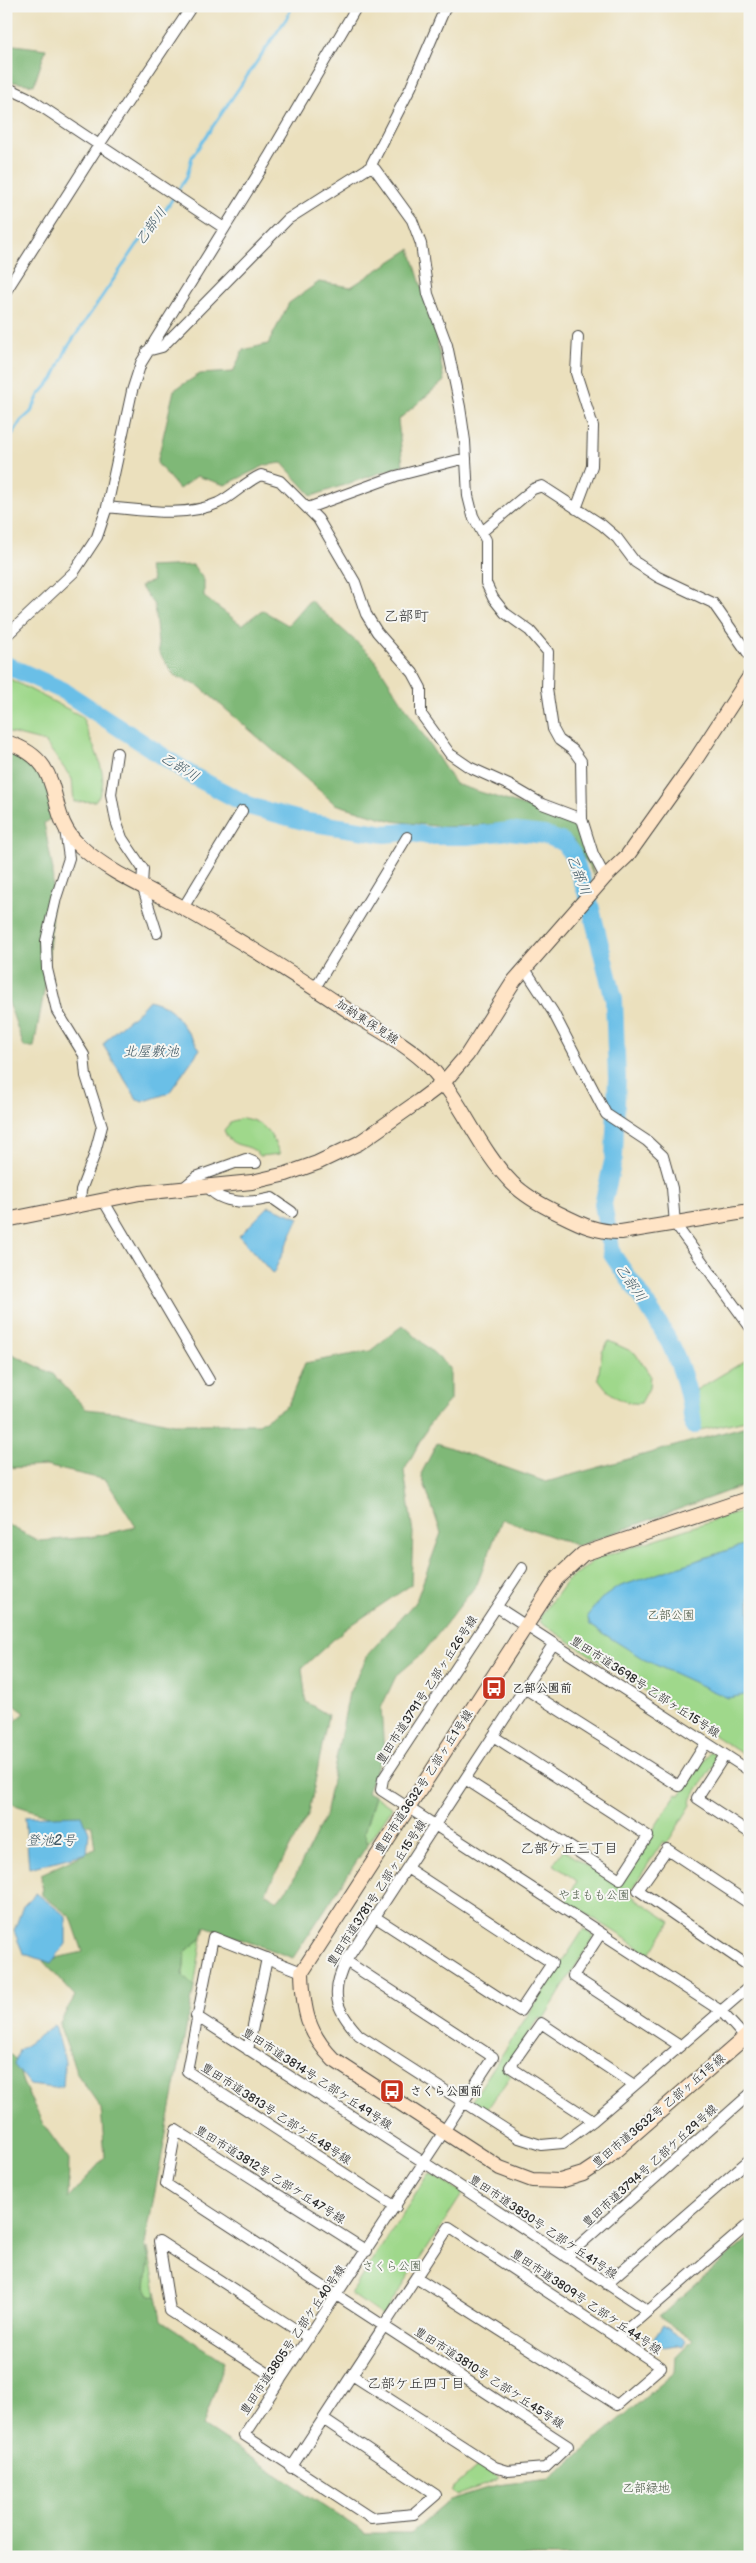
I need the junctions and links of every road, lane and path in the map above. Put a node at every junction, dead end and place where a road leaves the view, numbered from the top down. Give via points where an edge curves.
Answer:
1 (192, 6) edge
2 (357, 6) edge
3 (446, 6) edge
4 (6, 87) edge
5 (99, 145) junction
6 (370, 166) junction
7 (224, 228) junction
8 (6, 291) edge
9 (578, 337) dead end
10 (147, 351) junction
11 (466, 458) junction
12 (107, 507) junction
13 (308, 508) junction
14 (576, 509) junction
15 (483, 531) junction
16 (6, 636) edge
17 (750, 656) edge
18 (750, 676) edge
19 (6, 742) edge
20 (117, 753) dead end
21 (242, 811) dead end
22 (582, 819) junction
23 (64, 824) junction
24 (408, 837) dead end
25 (601, 882) junction
26 (142, 886) junction
27 (183, 908) junction
28 (157, 933) dead end
29 (525, 969) junction
30 (315, 988) junction
31 (443, 1083) junction
32 (234, 1163) dead end
33 (208, 1187) junction
34 (183, 1188) junction
35 (103, 1200) junction
36 (80, 1204) junction
37 (750, 1211) edge
38 (292, 1212) dead end
39 (6, 1220) edge
40 (675, 1224) junction
41 (750, 1328) edge
42 (209, 1380) dead end
43 (750, 1498) edge
44 (522, 1568) dead end
45 (497, 1607) junction
46 (526, 1624) junction
47 (554, 1643) junction
48 (524, 1688) junction
49 (493, 1736) junction
50 (706, 1743) junction
51 (725, 1755) junction
52 (750, 1771) edge
53 (465, 1779) junction
54 (408, 1807) junction
55 (435, 1825) junction
56 (750, 1833) edge
57 (407, 1868) junction
58 (750, 1904) edge
59 (375, 1917) junction
60 (600, 1932) junction
61 (267, 1958) junction
62 (346, 1961) junction
63 (750, 1967) edge
64 (302, 1972) junction
65 (750, 1986) edge
66 (721, 2011) junction
67 (196, 2016) junction
68 (748, 2038) edge
69 (680, 2046) junction
70 (248, 2050) junction
71 (634, 2085) junction
72 (750, 2094) edge
73 (463, 2104) junction
74 (593, 2121) junction
75 (449, 2136) junction
76 (750, 2159) edge
77 (424, 2163) junction
78 (396, 2207) junction
79 (750, 2223) edge
80 (367, 2251) junction
81 (566, 2257) junction
82 (416, 2277) junction
83 (606, 2284) junction
84 (338, 2294) junction
85 (648, 2311) junction
86 (385, 2325) junction
87 (618, 2337) junction
88 (309, 2338) junction
89 (352, 2375) junction
90 (280, 2381) junction
91 (323, 2419) junction
92 (291, 2468) junction

1 - 5 street
2 - 7 street
3 - 6 street via 411,87
4 - 5 street via 27,97
5 - 7 street
5 - 8 street
6 - 10 street via 288,219 162,346
6 - 11 street via 412,220 421,244 428,294 452,365
7 - 10 street
9 - 14 street via 576,373 593,426 592,466
10 - 12 street via 132,391
11 - 13 street via 396,476
11 - 15 street via 468,496 473,516
12 - 13 street via 155,511 202,509 225,499 260,475 280,481
12 - 16 street via 97,537 74,572
13 - 22 street via 318,518 356,582 366,614 377,632 413,673 421,688 421,714 450,754 542,804
14 - 15 street via 538,486
14 - 17 street via 617,538 635,562 658,577 713,603
15 - 22 street via 487,546 484,577 489,592 548,652 547,690 553,729 559,740 581,761
18 - 25 street via 646,831
19 - 23 street, 加納東保見線 via 34,754 48,771
20 - 26 street via 111,794 122,838 142,869
21 - 27 street
22 - 25 street
23 - 26 street, 加納東保見線 via 78,845 102,864
23 - 36 street via 69,858 46,941 47,969 57,1011 84,1055 86,1076 102,1126 80,1190
24 - 30 street
25 - 29 street
26 - 27 street, 加納東保見線
26 - 28 street
27 - 30 street, 加納東保見線
29 - 31 street via 468,1055
29 - 40 street via 557,1020 606,1114 647,1141 663,1156 672,1188
30 - 31 street, 加納東保見線 via 410,1050
31 - 33 street via 359,1143 316,1163 286,1174
31 - 40 street, 加納東保見線 via 478,1138 512,1182 529,1197 552,1210 608,1232
32 - 34 street via 196,1177
33 - 34 street
33 - 38 street via 218,1198 253,1202 272,1198
34 - 35 street
35 - 36 street
35 - 42 street
36 - 39 street
37 - 40 street, 加納東保見線
40 - 41 street
43 - 46 street, 豊田市道3632号 乙部ヶ丘1号線 via 583,1554 557,1578
44 - 45 street
45 - 46 street
45 - 54 street, 豊田市道3791号 乙部ヶ丘26号線 via 383,1779 381,1790
46 - 47 street, 豊田市道3698号 乙部ヶ丘15号線
46 - 54 street, 豊田市道3632号 乙部ヶ丘1号線
47 - 48 street, 豊田市道3781号 乙部ヶ丘15号線
47 - 50 street, 豊田市道3698号 乙部ヶ丘15号線
48 - 49 street, 豊田市道3781号 乙部ヶ丘15号線
48 - 50 street via 679,1786
49 - 53 street, 豊田市道3781号 乙部ヶ丘15号線
49 - 53 street via 648,1836 620,1879
50 - 51 street, 豊田市道3698号 乙部ヶ丘15号線
51 - 52 street, 豊田市道3698号 乙部ヶ丘15号線
51 - 56 street via 697,1798
53 - 55 street, 豊田市道3781号 乙部ヶ丘15号線
54 - 55 street
54 - 64 street, 豊田市道3632号 乙部ヶ丘1号線
55 - 57 street, 豊田市道3781号 乙部ヶ丘15号線
55 - 60 street
57 - 59 street, 豊田市道3781号 乙部ヶ丘15号線
57 - 59 street via 552,1963 547,1971 520,2011
58 - 63 street via 667,1849 638,1890
59 - 62 street, 豊田市道3781号 乙部ヶ丘15号線
60 - 66 street
60 - 69 street via 573,1976
61 - 64 street, 豊田市道3813号 乙部ケ丘48号線
61 - 67 street, 豊田市道3813号 乙部ケ丘48号線 via 213,1938
61 - 70 street
62 - 73 street, 豊田市道3781号 乙部ヶ丘15号線 via 336,1980 338,2001 346,2020 360,2034
62 - 73 street, 豊田市道3805号 乙部ケ丘40号線 via 493,2057
64 - 75 street, 豊田市道3632号 乙部ヶ丘1号線 via 305,2016 324,2050 334,2060
65 - 66 street, 豊田市道3781号 乙部ヶ丘15号線
66 - 68 street
66 - 69 street, 豊田市道3781号 乙部ヶ丘15号線
67 - 70 street, 豊田市道3814号 乙部ケ丘49号線
67 - 78 street, 豊田市道3813号 乙部ケ丘48号線 via 187,2071
68 - 75 street, 豊田市道3632号 乙部ヶ丘1号線 via 607,2158 583,2174 560,2181 532,2180 500,2168
69 - 71 street, 豊田市道3781号 乙部ヶ丘15号線
70 - 77 street, 豊田市道3814号 乙部ケ丘49号線
71 - 74 street, 豊田市道3781号 乙部ヶ丘15号線
71 - 74 street via 540,2023 510,2067
72 - 81 street, 豊田市道3794号 乙部ケ丘29号線
73 - 74 street, 豊田市道3781号 乙部ヶ丘15号線 via 519,2138 541,2145 563,2143
73 - 75 street, 豊田市道3805号 乙部ケ丘40号線
75 - 77 street, 豊田市道3805号 乙部ケ丘40号線
76 - 83 street
77 - 78 street, 豊田市道3805号 乙部ケ丘40号線
77 - 81 street, 豊田市道3830号 乙部ケ丘41号線
78 - 80 street, 豊田市道3805号 乙部ケ丘40号線
79 - 85 street
80 - 84 street, 豊田市道3805号 乙部ケ丘40号線
80 - 84 street, 豊田市道3812号 乙部ケ丘47号線 via 176,2130 166,2184
81 - 83 street, 豊田市道3830号 乙部ケ丘41号線
82 - 86 street
82 - 87 street, 豊田市道3809号 乙部ケ丘44号線 via 449,2227
82 - 87 street, 豊田市道3809号 乙部ケ丘44号線 via 617,2406 661,2367
83 - 85 street, 豊田市道3830号 乙部ケ丘41号線
84 - 86 street
84 - 88 street, 豊田市道3805号 乙部ケ丘40号線
85 - 87 street
86 - 89 street
86 - 89 street, 豊田市道3810号 乙部ケ丘45号線 via 568,2446 544,2468 501,2469
88 - 90 street, 豊田市道3805号 乙部ケ丘40号線
88 - 90 street via 159,2241 170,2311
89 - 91 street
90 - 92 street, 豊田市道3805号 乙部ケ丘40号線 via 244,2435
91 - 92 street
91 - 92 street, 豊田市道3805号 乙部ケ丘40号線 via 436,2495 414,2514 370,2518

